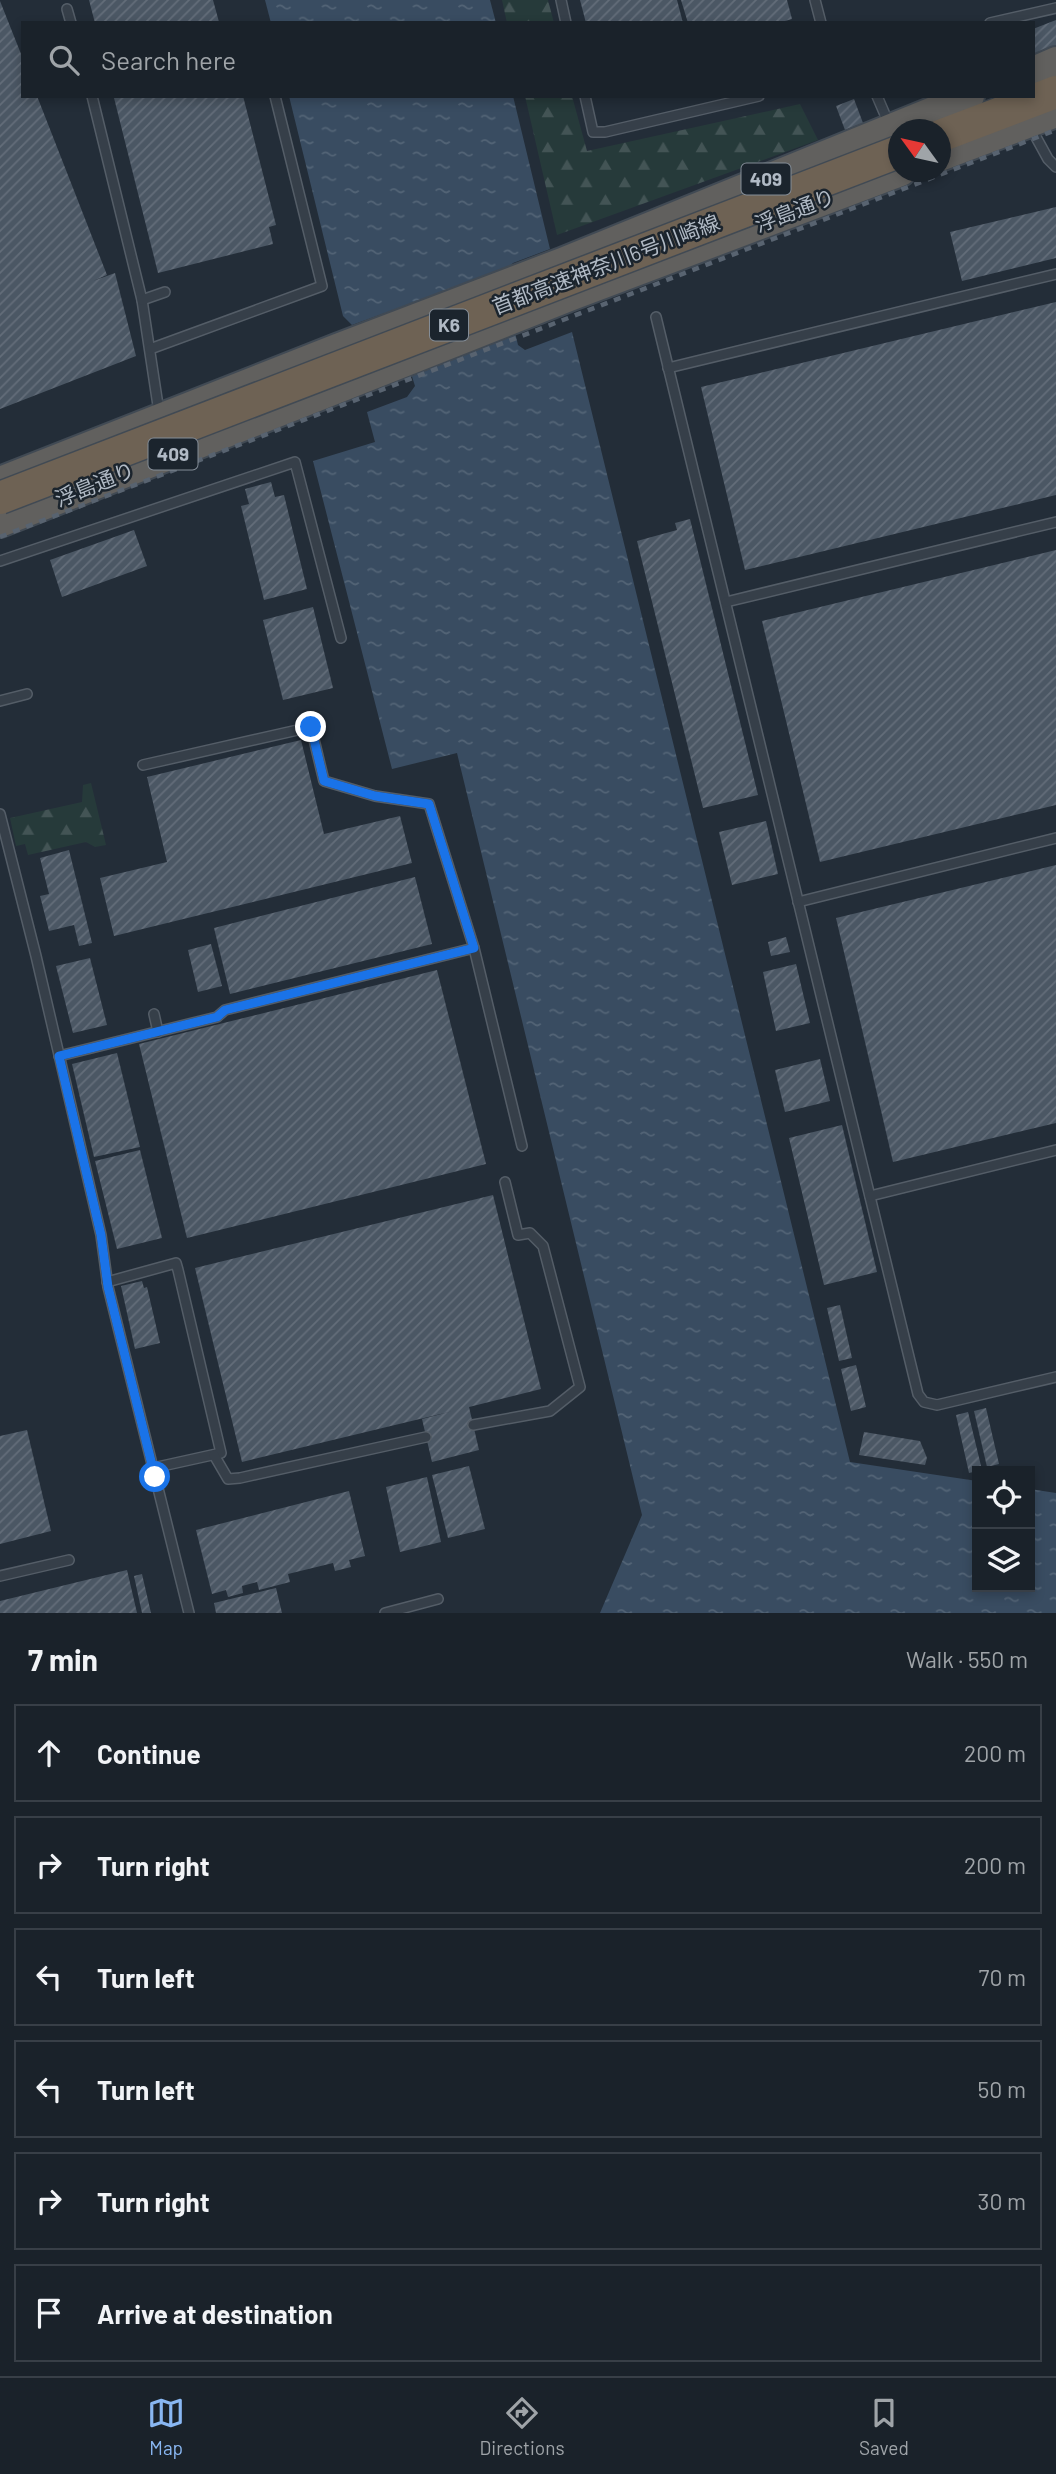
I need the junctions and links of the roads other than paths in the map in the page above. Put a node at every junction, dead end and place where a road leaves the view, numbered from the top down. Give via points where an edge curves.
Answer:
1 (561, 0) edge
2 (815, 0) edge
3 (1056, 8) edge
4 (67, 9) dead end
5 (70, 21) edge
6 (566, 21) edge
7 (820, 21) edge
8 (999, 21) edge
9 (1056, 61) edge
10 (1035, 70) edge
11 (1056, 79) edge
12 (1035, 87) edge
13 (1056, 92) edge
14 (92, 98) edge
15 (276, 98) edge
16 (584, 98) edge
17 (750, 98) edge
18 (878, 98) edge
19 (968, 98) edge
20 (1007, 98) edge
21 (1056, 113) edge
22 (934, 119) edge
23 (951, 120) edge
24 (888, 121) edge
25 (1028, 123) junction
26 (951, 132) edge
27 (888, 145) edge
28 (888, 145) edge
29 (888, 146) edge
30 (951, 152) edge
31 (1056, 167) edge
32 (888, 177) edge
33 (1056, 274) edge
34 (165, 292) dead end
35 (142, 300) junction
36 (656, 317) dead end
37 (150, 349) junction
38 (668, 368) junction
39 (160, 418) junction
40 (120, 451) junction
41 (175, 453) junction
42 (0, 483) edge
43 (0, 498) edge
44 (0, 505) edge
45 (1056, 522) edge
46 (0, 523) edge
47 (0, 561) edge
48 (726, 602) junction
49 (341, 638) dead end
50 (27, 694) dead end
51 (0, 701) edge
52 (143, 765) dead end
53 (0, 814) edge
54 (1056, 838) edge
55 (799, 902) junction
56 (474, 948) junction
57 (154, 1014) dead end
58 (158, 1032) junction
59 (59, 1056) junction
60 (522, 1146) dead end
61 (1056, 1150) edge
62 (505, 1182) dead end
63 (870, 1196) junction
64 (107, 1282) junction
65 (1056, 1377) edge
66 (473, 1425) dead end
67 (426, 1437) dead end
68 (214, 1455) junction
69 (153, 1468) junction
70 (69, 1560) dead end
71 (0, 1576) edge
72 (438, 1599) dead end
73 (189, 1613) edge
74 (385, 1613) edge

1 - 6 lane
2 - 7 lane
3 - 8 lane
4 - 5 lane
9 - 10 highway
11 - 12 highway
13 - 26 highway
14 - 35 lane
15 - 37 lane via 323,286
16 - 17 lane via 593,132
18 - 24 lane
19 - 22 highway, 浮島通り / 409
20 - 23 highway
21 - 25 highway
25 - 30 highway
25 - 31 lane
27 - 39 highway, 浮島通り / 409 via 562,262
28 - 42 highway, 首都高速神奈川6号川崎線 / K6
29 - 40 highway, 首都高速神奈川6号川崎線 / K6, bridge
32 - 41 highway, 浮島通り / 409
33 - 38 lane
34 - 35 lane
35 - 37 lane
36 - 38 lane
37 - 39 lane
38 - 48 lane
39 - 41 lane
39 - 42 highway, 浮島通り / 409
40 - 43 highway, 首都高速神奈川6号川崎線 / K6, bridge
40 - 44 highway, bridge
41 - 46 highway, 浮島通り / 409
45 - 48 lane
47 - 49 lane via 295,462
48 - 55 lane
50 - 51 lane
52 - 56 lane via 311,727 324,781 375,796 429,804
53 - 59 lane
54 - 55 lane
55 - 63 lane
56 - 58 lane via 225,1010 217,1017
56 - 60 lane
57 - 58 lane
58 - 59 lane
59 - 64 lane via 101,1235
61 - 63 lane
62 - 66 lane via 518,1236 530,1233 543,1246 580,1387 550,1411
63 - 65 lane via 918,1394 924,1402 937,1405
64 - 68 lane via 176,1263 221,1453
64 - 69 lane
67 - 68 lane via 240,1478 228,1479
68 - 69 lane
69 - 73 lane
70 - 71 lane
72 - 74 lane

